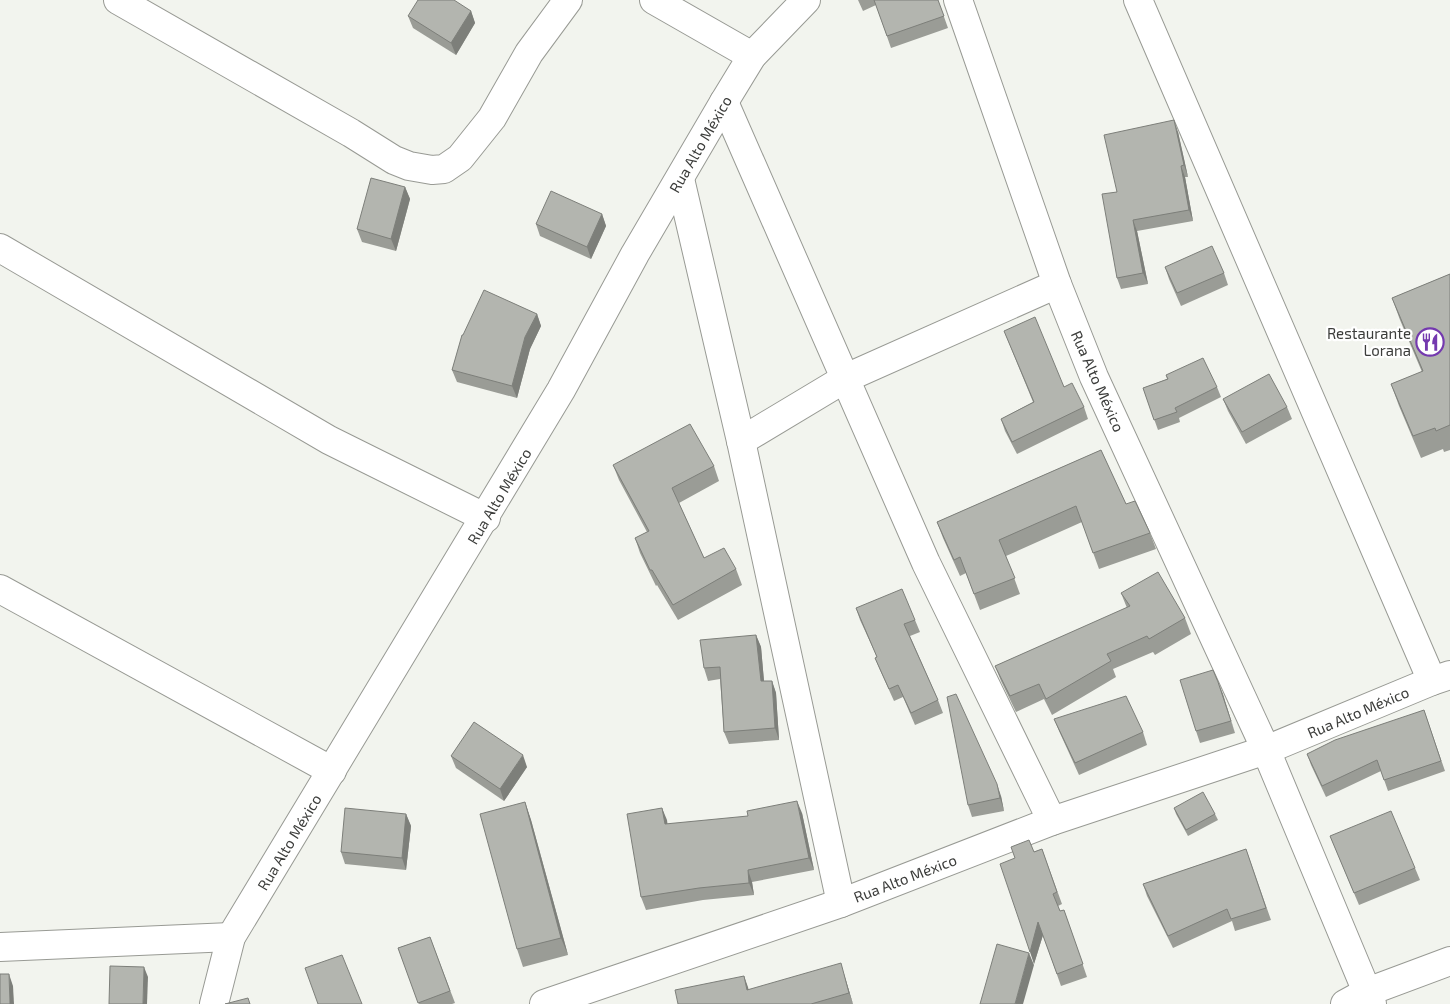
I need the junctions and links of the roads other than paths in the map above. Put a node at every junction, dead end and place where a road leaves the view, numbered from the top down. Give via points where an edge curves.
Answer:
1 (118, 0) edge
2 (568, 0) edge
3 (654, 0) edge
4 (806, 0) edge
5 (958, 0) edge
6 (1138, 0) edge
7 (752, 56) junction
8 (724, 102) junction
9 (680, 179) junction
10 (0, 248) edge
11 (1057, 284) junction
12 (846, 378) junction
13 (741, 441) junction
14 (486, 518) junction
15 (0, 589) edge
16 (1441, 678) edge
17 (1266, 750) junction
18 (332, 771) junction
19 (1052, 821) junction
20 (840, 904) junction
21 (232, 937) junction
22 (0, 946) edge
23 (1450, 961) edge
24 (1361, 1000) edge
25 (214, 1004) edge
26 (544, 1004) edge

1 - 2 street via 394,160 432,170 444,168 460,158 492,118 529,53
3 - 7 street
4 - 7 street, Rua Alto México
5 - 11 street, Rua Alto México
6 - 16 street
7 - 8 street, Rua Alto México
8 - 9 street, Rua Alto México
8 - 12 street
9 - 13 street
9 - 14 street, Rua Alto México
10 - 14 street via 329,440
11 - 12 street
11 - 17 street, Rua Alto México via 1094,377
12 - 13 street
12 - 19 street via 926,563
13 - 20 street
14 - 18 street, Rua Alto México
15 - 18 street
16 - 17 street, Rua Alto México
17 - 19 street, Rua Alto México
17 - 24 street
18 - 21 street, Rua Alto México
19 - 20 street, Rua Alto México
20 - 26 street, Rua Alto México
21 - 22 street
21 - 25 street, Rua Alto México
23 - 24 street

